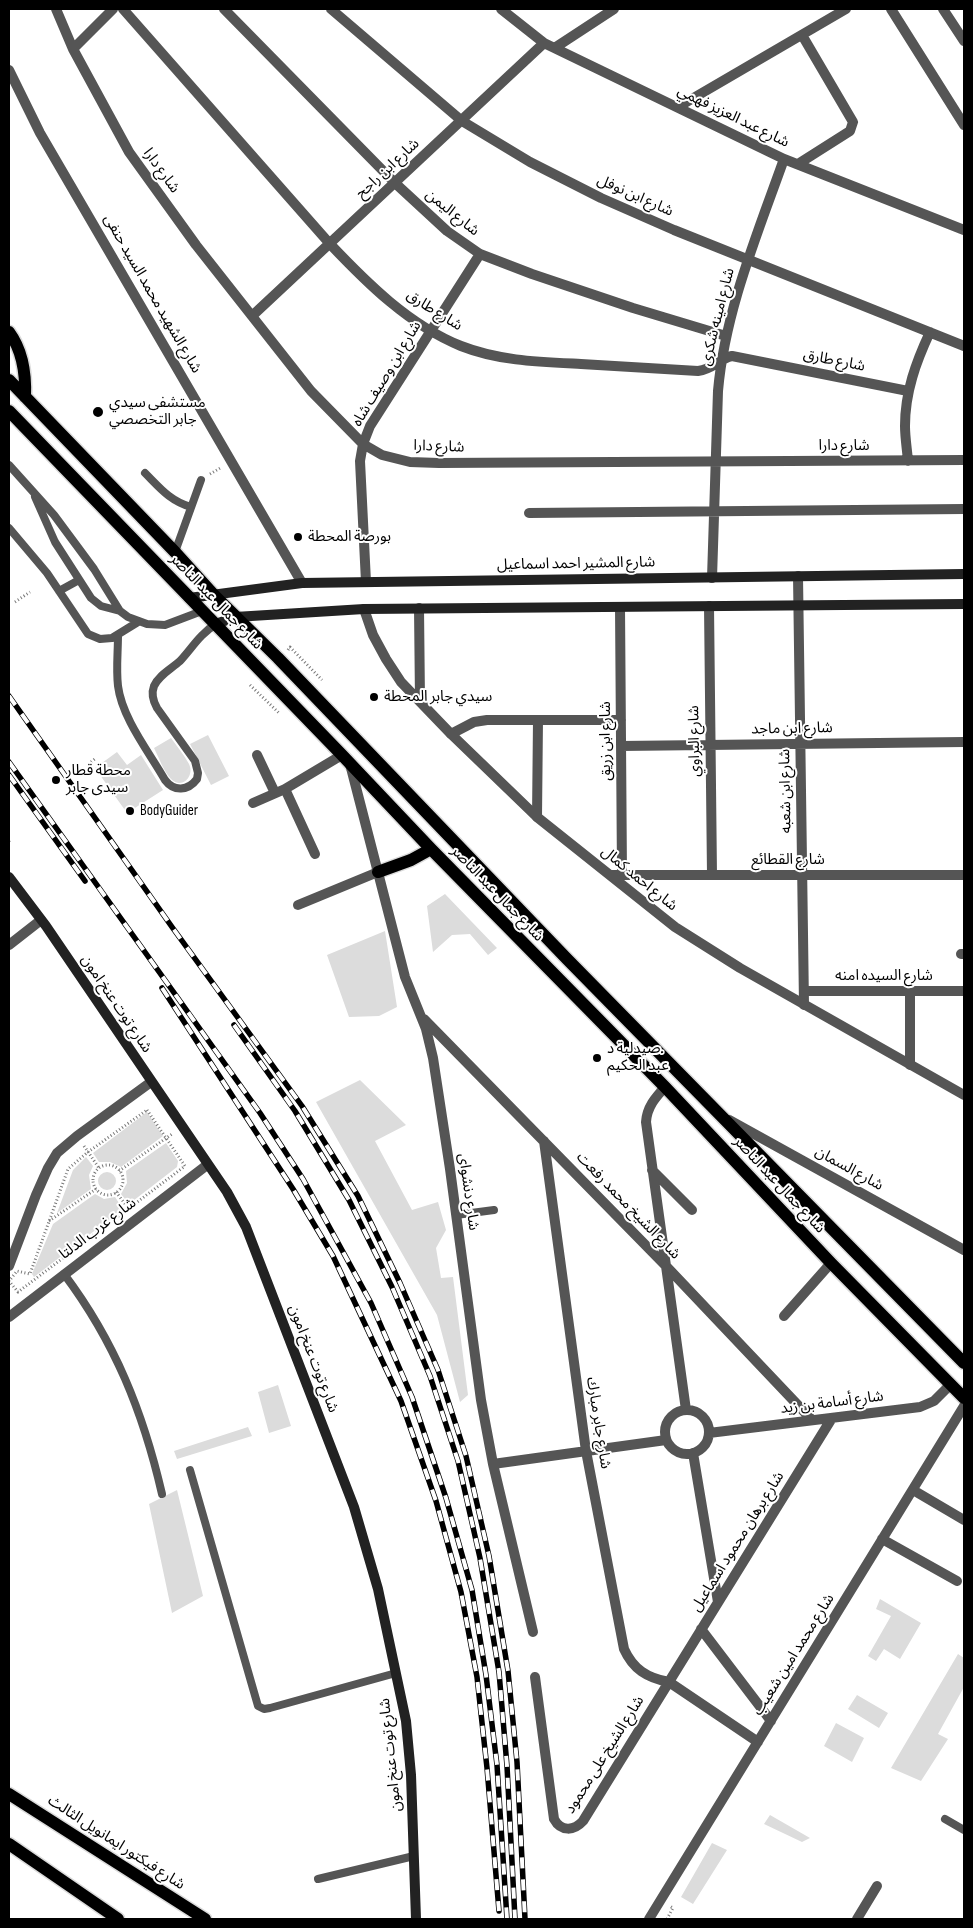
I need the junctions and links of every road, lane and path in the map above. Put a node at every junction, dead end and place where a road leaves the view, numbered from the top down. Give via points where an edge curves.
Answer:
1 (56, 9) edge
2 (113, 9) edge
3 (123, 9) edge
4 (224, 9) edge
5 (331, 9) edge
6 (501, 9) edge
7 (614, 9) edge
8 (846, 9) edge
9 (891, 9) edge
10 (943, 9) edge
11 (802, 34) junction
12 (964, 41) edge
13 (544, 43) junction
14 (556, 47) junction
15 (73, 49) junction
16 (9, 70) edge
17 (678, 107) junction
18 (462, 121) junction
19 (964, 125) edge
20 (784, 159) junction
21 (798, 164) junction
22 (395, 183) junction
23 (964, 230) edge
24 (330, 244) junction
25 (480, 254) junction
26 (748, 259) junction
27 (252, 316) junction
28 (430, 330) junction
29 (9, 332) edge
30 (930, 332) junction
31 (726, 336) junction
32 (964, 346) edge
33 (721, 360) junction
34 (9, 380) edge
35 (908, 391) junction
36 (24, 397) junction
37 (9, 411) edge
38 (362, 444) junction
39 (964, 460) edge
40 (232, 461) junction
41 (908, 461) junction
42 (715, 462) junction
43 (9, 466) edge
44 (145, 473) dead end
45 (201, 480) joint
46 (32, 490) junction
47 (191, 507) junction
48 (964, 509) edge
49 (714, 511) junction
50 (529, 513) dead end
51 (9, 528) edge
52 (175, 552) junction
53 (964, 574) edge
54 (798, 576) junction
55 (712, 578) junction
56 (79, 580) junction
57 (366, 582) junction
58 (302, 583) junction
59 (59, 591) junction
60 (30, 592) dead end
61 (214, 595) junction
62 (189, 598) junction
63 (15, 602) dead end
64 (964, 604) edge
65 (798, 605) junction
66 (709, 606) junction
67 (620, 607) junction
68 (419, 608) junction
69 (364, 609) junction
70 (120, 611) junction
71 (202, 611) junction
72 (235, 618) junction
73 (138, 622) junction
74 (216, 624) junction
75 (118, 635) junction
76 (290, 647) dead end
77 (322, 680) dead end
78 (250, 685) dead end
79 (420, 701) junction
80 (283, 717) dead end
81 (538, 720) junction
82 (621, 720) junction
83 (451, 734) junction
84 (964, 742) edge
85 (800, 744) junction
86 (710, 745) junction
87 (621, 746) junction
88 (257, 754) dead end
89 (96, 758) dead end
90 (346, 759) junction
91 (91, 762) dead end
92 (280, 791) junction
93 (253, 803) dead end
94 (538, 817) junction
95 (431, 849) junction
96 (315, 854) dead end
97 (378, 872) junction
98 (616, 875) junction
99 (712, 875) junction
100 (802, 875) junction
101 (964, 875) edge
102 (9, 877) edge
103 (298, 905) dead end
104 (41, 920) junction
105 (9, 945) edge
106 (804, 991) junction
107 (910, 991) junction
108 (964, 991) edge
109 (804, 1005) junction
110 (420, 1015) junction
111 (910, 1065) junction
112 (151, 1082) junction
113 (665, 1088) junction
114 (964, 1095) edge
115 (719, 1114) junction
116 (182, 1128) junction
117 (76, 1136) junction
118 (166, 1138) junction
119 (544, 1141) junction
120 (88, 1152) junction
121 (207, 1165) junction
122 (99, 1168) junction
123 (652, 1170) junction
124 (120, 1171) junction
125 (96, 1189) junction
126 (116, 1192) junction
127 (128, 1208) junction
128 (494, 1210) dead end
129 (692, 1210) dead end
130 (456, 1215) junction
131 (136, 1218) junction
132 (48, 1222) junction
133 (964, 1250) edge
134 (831, 1263) junction
135 (9, 1266) edge
136 (666, 1266) junction
137 (64, 1274) junction
138 (784, 1316) dead end
139 (9, 1317) edge
140 (964, 1363) edge
141 (951, 1384) junction
142 (964, 1398) edge
143 (964, 1406) edge
144 (686, 1410) junction
145 (832, 1418) junction
146 (812, 1420) junction
147 (709, 1433) junction
148 (666, 1440) junction
149 (586, 1451) junction
150 (693, 1453) junction
151 (493, 1464) junction
152 (190, 1470) dead end
153 (913, 1490) junction
154 (162, 1494) dead end
155 (964, 1520) edge
156 (882, 1539) junction
157 (957, 1581) dead end
158 (718, 1602) junction
159 (701, 1629) junction
160 (533, 1632) dead end
161 (396, 1673) junction
162 (535, 1677) dead end
163 (669, 1682) junction
164 (771, 1721) junction
165 (758, 1742) junction
166 (9, 1794) edge
167 (944, 1818) dead end
168 (964, 1830) edge
169 (9, 1844) edge
170 (414, 1856) junction
171 (318, 1879) dead end
172 (877, 1886) dead end
173 (118, 1919) edge
174 (205, 1919) edge
175 (416, 1919) edge
176 (648, 1919) edge
177 (857, 1919) edge

1 - 15 street, شارع دارا
2 - 15 street
3 - 24 street, شارع طارق
4 - 22 street, شارع اليمن
5 - 18 street, شارع ابن نوفل
6 - 13 street, شارع عبد العزيز فهمي
7 - 14 street
8 - 11 street
9 - 19 street
10 - 12 street
11 - 17 street
11 - 21 street via 853,122 850,131
13 - 14 street, شارع عبد العزيز فهمي
13 - 18 street, شارع ابن راجح
14 - 17 street, شارع عبد العزيز فهمي
15 - 27 street, شارع دارا via 129,152
16 - 40 street, شارع الشهيد محمد السيد حنفى via 40,133
17 - 20 street, شارع عبد العزيز فهمي
18 - 22 street, شارع ابن راجح
18 - 26 street, شارع ابن نوفل via 530,162 601,198
20 - 21 street, شارع عبد العزيز فهمي
20 - 26 street, شارع امينه شكرى
21 - 23 street, شارع عبد العزيز فهمي
22 - 24 street, شارع ابن راجح
22 - 25 street, شارع اليمن via 447,231
24 - 27 street, شارع ابن راجح
24 - 28 street, شارع طارق via 360,276
25 - 28 street, شارع ابن وصيف شاه
25 - 31 street, شارع اليمن via 624,305
26 - 30 street, شارع ابن نوفل
26 - 31 street, شارع امينه شكرى
27 - 38 street, شارع دارا via 311,391
28 - 33 street, شارع طارق via 461,346 493,356 527,361 698,371 707,370
28 - 38 street, شارع ابن وصيف شاه
29 - 36 main road via 24,366
30 - 32 street, شارع ابن نوفل
30 - 35 street
31 - 33 street, شارع امينه شكرى
33 - 35 street, شارع طارق via 739,357
33 - 42 street, شارع امينه شكرى
34 - 36 main road, شارع جمال عبد الناصر
35 - 41 street via 905,426
36 - 52 main road, شارع جمال عبد الناصر
37 - 62 main road, شارع جمال عبد الناصر
38 - 42 street, شارع دارا via 382,455 410,462
38 - 57 street, شارع ابن وصيف شاه
39 - 41 street, شارع دارا
40 - 45 path
40 - 58 street, شارع الشهيد محمد السيد حنفى
41 - 42 street, شارع دارا
42 - 49 street, شارع امينه شكرى
43 - 46 lane
44 - 47 lane via 166,496
45 - 47 lane
46 - 56 lane via 51,534
46 - 70 lane via 75,542
47 - 52 lane
48 - 49 street
49 - 50 street
49 - 55 street, شارع امينه شكرى
51 - 59 lane
52 - 61 main road, شارع جمال عبد الناصر
53 - 54 main road, شارع المشير احمد اسماعيل
54 - 55 main road, شارع المشير احمد اسماعيل
54 - 65 street, شارع ابن شعبه
55 - 57 main road, شارع المشير احمد اسماعيل
56 - 59 lane
56 - 70 lane via 96,603
57 - 58 main road, شارع المشير احمد اسماعيل
58 - 61 main road, شارع المشير احمد اسماعيل
59 - 75 lane via 88,634 106,640
60 - 63 path
61 - 62 main road, شارع المشير احمد اسماعيل
61 - 72 main road, شارع جمال عبد الناصر
62 - 71 main road, شارع جمال عبد الناصر
64 - 65 main road
65 - 66 main road
65 - 85 street, شارع ابن شعبه
66 - 67 main road
66 - 86 street, شارع البراوي
67 - 68 main road
67 - 82 street, شارع ابن زريق
68 - 69 main road
68 - 79 street
69 - 72 main road
69 - 79 street, شارع احمد كمال via 386,659 401,682
70 - 73 lane
71 - 73 lane via 165,625
71 - 74 main road, شارع جمال عبد الناصر
72 - 74 main road
72 - 115 main road, شارع جمال عبد الناصر via 278,658
73 - 75 lane
74 - 75 lane via 206,630 159,678 153,690 156,708 198,766 197,779 181,789 165,780 123,704 118,687
74 - 90 main road, شارع جمال عبد الناصر
76 - 77 path
78 - 80 path
79 - 83 street, شارع احمد كمال
81 - 82 street
81 - 83 street via 481,721
81 - 94 street
82 - 87 street, شارع ابن زريق
83 - 94 street, شارع احمد كمال
84 - 85 street, شارع ابن ماجد
85 - 86 street, شارع ابن ماجد
85 - 100 street, شارع ابن شعبه
86 - 87 street, شارع ابن ماجد
86 - 99 street, شارع البراوي
87 - 98 street, شارع ابن زريق
88 - 92 street
89 - 91 path
90 - 92 street
90 - 95 main road, شارع جمال عبد الناصر
90 - 97 street, شارع دنشواى
92 - 93 street
92 - 96 street
94 - 98 street, شارع احمد كمال
95 - 97 main road
95 - 113 main road, شارع جمال عبد الناصر
97 - 103 street
97 - 110 street, شارع دنشواى via 405,977
98 - 99 street, شارع القطائع
98 - 109 street, شارع احمد كمال via 675,927
99 - 100 street, شارع القطائع
100 - 101 street, شارع القطائع
100 - 106 street, شارع ابن شعبه
102 - 104 main road, شارع توت عنخ امون
104 - 105 street
104 - 112 main road, شارع توت عنخ امون
106 - 107 street, شارع السيده امنه
106 - 109 street, شارع ابن شعبه
107 - 108 street, شارع السيده امنه
107 - 111 street
109 - 111 street, شارع احمد كمال
110 - 119 street, شارع الشيخ محمد رفعت
110 - 130 street, شارع دنشواى via 436,1073
111 - 114 street, شارع احمد كمال
112 - 116 main road, شارع توت عنخ امون
112 - 117 street
113 - 123 street via 651,1103 646,1115
113 - 134 main road, شارع جمال عبد الناصر
115 - 133 street, شارع السمان
115 - 140 main road, شارع جمال عبد الناصر
116 - 118 path
116 - 121 main road, شارع توت عنخ امون
117 - 120 path
117 - 135 street via 57,1153 48,1168
118 - 120 path via 147,1110
118 - 124 path
118 - 127 path via 185,1166
119 - 136 street, شارع الشيخ محمد رفعت
119 - 149 street, شارع جابر مبارك
120 - 122 path
120 - 132 path via 68,1169
121 - 131 street, شارع غرب الدلتا
121 - 161 main road, شارع توت عنخ امون via 234,1203 246,1227 354,1507 378,1590
122 - 124 path via 110,1165
122 - 125 path via 93,1180
123 - 129 street
123 - 136 street
124 - 126 path via 122,1182
125 - 126 path via 105,1195
125 - 132 path
126 - 127 path
127 - 131 path
127 - 132 path via 18,1292 9,1281 17,1271 30,1274
128 - 130 lane
130 - 151 street, شارع دنشواى
131 - 137 street, شارع غرب الدلتا
134 - 138 street
134 - 141 main road, شارع جمال عبد الناصر
136 - 144 street
136 - 146 street, شارع الشيخ محمد رفعت
137 - 139 street, شارع غرب الدلتا
137 - 154 lane via 84,1300 124,1374 148,1437
141 - 142 main road, شارع جمال عبد الناصر
141 - 145 street, شارع أسامة بن زيد via 934,1401 920,1407
143 - 153 street, شارع محمد امين شعيب
144 - 147 street via 702,1416
144 - 148 street via 673,1414 668,1420
145 - 146 street, شارع أسامة بن زيد
145 - 158 street, شارع برهان محمود اسماعيل
146 - 147 street, شارع أسامة بن زيد
147 - 150 street via 706,1444
148 - 149 street
148 - 150 street via 677,1452
149 - 151 street
149 - 163 street, شارع جابر مبارك via 624,1649 641,1672
150 - 158 street
151 - 160 street, شارع دنشواى
152 - 161 lane via 258,1706 270,1708
153 - 155 street
153 - 156 street, شارع محمد امين شعيب
156 - 157 street
156 - 164 street, شارع محمد امين شعيب
158 - 159 street, شارع برهان محمود اسماعيل
159 - 163 street, شارع برهان محمود اسماعيل
159 - 164 street
161 - 170 main road, شارع توت عنخ امون via 406,1721
162 - 163 street, شارع الشيخ على محمود via 554,1819 561,1827 570,1829 583,1821
163 - 165 street, شارع جابر مبارك
164 - 165 street, شارع محمد امين شعيب
165 - 176 street, شارع محمد امين شعيب
166 - 174 main road, شارع فيكتور ايمانويل الثالث
167 - 168 lane
169 - 173 main road
170 - 171 lane
170 - 175 main road, شارع توت عنخ امون
172 - 177 street

